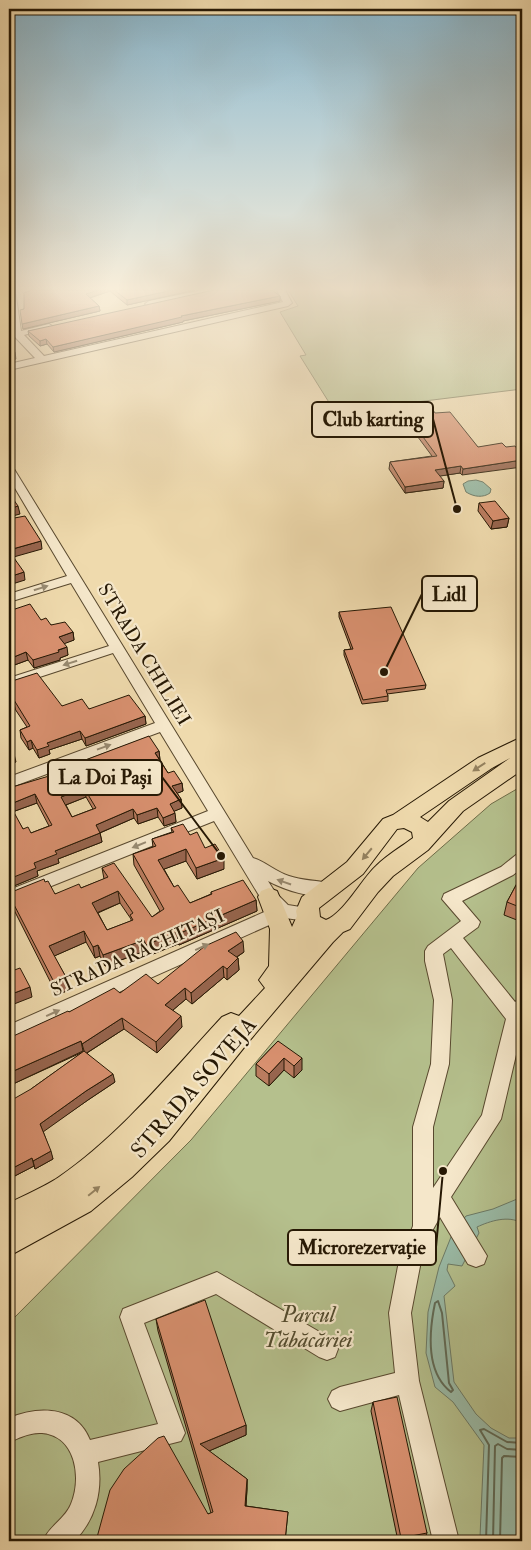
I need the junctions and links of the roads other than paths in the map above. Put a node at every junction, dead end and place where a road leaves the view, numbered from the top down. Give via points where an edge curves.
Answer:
1 (28, 362) edge
2 (9, 367) edge
3 (9, 469) edge
4 (74, 578) junction
5 (9, 598) edge
6 (116, 648) junction
7 (9, 683) edge
8 (163, 726) junction
9 (522, 744) edge
10 (522, 760) edge
11 (9, 783) edge
12 (217, 814) junction
13 (400, 820) junction
14 (424, 839) junction
15 (522, 859) edge
16 (247, 860) junction
17 (326, 889) junction
18 (9, 897) edge
19 (276, 907) junction
20 (307, 916) junction
21 (334, 928) junction
22 (453, 938) junction
23 (280, 970) junction
24 (519, 1011) edge
25 (9, 1033) edge
26 (439, 1197) junction
27 (9, 1218) edge
28 (423, 1227) junction
29 (9, 1242) edge
30 (476, 1256) dead end
31 (327, 1348) dead end
32 (407, 1381) junction
33 (340, 1399) dead end
34 (9, 1430) edge
35 (85, 1453) junction
36 (56, 1541) edge
37 (446, 1541) edge

1 - 2 street
3 - 4 street, STRADA CHILIEI via 32,516
5 -> 4 street
4 - 6 street, STRADA CHILIEI
6 -> 7 street
6 - 8 street, STRADA CHILIEI
11 -> 8 street
8 - 12 street, STRADA CHILIEI
9 -> 13 main road via 485,763
10 - 14 main road via 456,806
12 - 16 street, STRADA CHILIEI
12 -> 18 street
13 - 14 main road via 416,824 424,833
13 -> 17 main road, STRADA SOVEJA via 390,824 360,862
14 - 21 main road, STRADA SOVEJA via 381,874 345,920
15 - 22 street via 507,871 450,899 472,922
17 -> 16 street, STRADA CHILIEI via 282,882
16 - 19 street, STRADA CHILIEI
17 - 20 main road, STRADA SOVEJA via 310,903
19 - 20 street
19 - 23 main road via 282,935
25 -> 19 street, STRADA RĂCHITAȘI
20 - 21 main road via 317,926
20 - 23 main road, STRADA SOVEJA
29 -> 21 main road, STRADA SOVEJA via 81,1201 160,1132 241,1032
22 - 24 street
22 - 28 street via 434,951 443,1000 440,1064 423,1127
23 - 27 main road, STRADA SOVEJA via 166,1096 104,1158 68,1186
24 - 26 street via 491,1119
26 - 28 street
26 - 30 street
28 - 32 street via 410,1261 400,1313
31 - 35 street via 217,1283 131,1317 173,1433
32 - 33 street
32 - 37 street
34 - 35 street via 26,1423 44,1421 61,1426 75,1437
35 - 36 street via 89,1471 88,1491 77,1520

